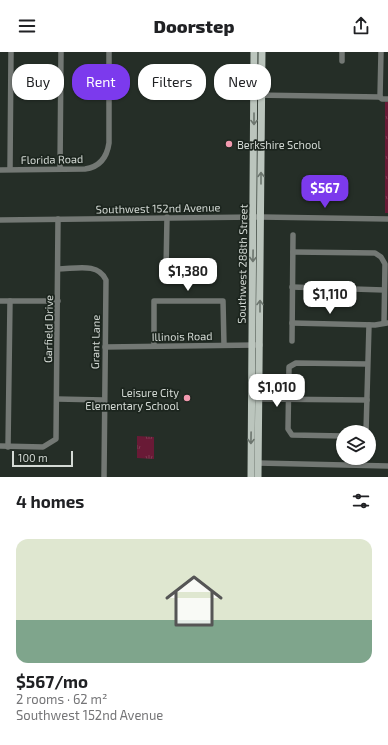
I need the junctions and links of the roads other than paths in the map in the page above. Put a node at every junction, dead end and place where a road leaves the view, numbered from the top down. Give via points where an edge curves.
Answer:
1 (11, 52) edge
2 (61, 52) edge
3 (109, 52) edge
4 (254, 52) edge
5 (262, 52) edge
6 (342, 52) edge
7 (380, 52) edge
8 (342, 61) dead end
9 (255, 64) edge
10 (261, 64) edge
11 (271, 95) edge
12 (380, 97) junction
13 (388, 99) edge
14 (258, 100) edge
15 (60, 168) junction
16 (10, 169) junction
17 (0, 170) edge
18 (167, 217) junction
19 (257, 217) junction
20 (58, 219) junction
21 (388, 219) edge
22 (0, 220) edge
23 (293, 235) dead end
24 (293, 252) junction
25 (58, 269) junction
26 (166, 271) dead end
27 (292, 288) junction
28 (384, 290) junction
29 (0, 301) edge
30 (10, 301) junction
31 (58, 301) junction
32 (292, 323) junction
33 (386, 323) edge
34 (368, 325) junction
35 (292, 341) dead end
36 (224, 345) junction
37 (256, 345) junction
38 (154, 346) junction
39 (105, 348) junction
40 (367, 364) junction
41 (57, 399) junction
42 (255, 399) junction
43 (288, 399) junction
44 (104, 400) junction
45 (367, 400) junction
46 (366, 425) edge
47 (336, 436) edge
48 (0, 446) edge
49 (8, 446) junction
50 (258, 463) junction
51 (388, 466) edge
52 (104, 477) edge
53 (251, 477) edge
54 (258, 477) edge

1 - 16 street
2 - 15 street
3 - 15 street, Florida Road via 107,154 102,161 88,168
4 - 9 main road, Southwest 288th Street
5 - 10 main road, Southwest 288th Street
6 - 8 street
7 - 12 street
11 - 12 street
12 - 13 street
14 - 19 main road, Southwest 288th Street
15 - 16 street, Florida Road
16 - 17 street, Florida Road
18 - 19 street, Southwest 152nd Avenue
18 - 20 street, Southwest 152nd Avenue
18 - 26 street
19 - 21 street, Southwest 152nd Avenue
19 - 37 main road, Southwest 288th Street
20 - 22 street, Southwest 152nd Avenue
20 - 25 street, Garfield Drive
23 - 24 street
24 - 27 street
24 - 28 street via 378,254 385,264
25 - 31 street, Garfield Drive
25 - 39 street, Grant Lane via 94,268 102,272 106,280
27 - 28 street
27 - 32 street
28 - 33 street
29 - 30 street
30 - 31 street
30 - 49 street
31 - 41 street, Garfield Drive
32 - 34 street
32 - 35 street
33 - 34 street
34 - 40 street
36 - 37 street, Illinois Road
36 - 38 street, Illinois Road
36 - 38 street via 223,301 154,301
37 - 42 main road, Southwest 288th Street
38 - 39 street, Illinois Road
39 - 44 street, Grant Lane
40 - 43 street via 296,363 289,367
40 - 45 street
41 - 44 street
41 - 49 street, Garfield Drive via 56,439 43,447
42 - 43 street
42 - 50 main road, Southwest 288th Street
42 -> 53 main road, Southwest 288th Street
43 - 45 street
43 - 47 street via 288,429 292,435
44 - 52 street, Grant Lane
45 - 46 street
48 - 49 street
50 - 51 street
50 - 54 main road, Southwest 288th Street

